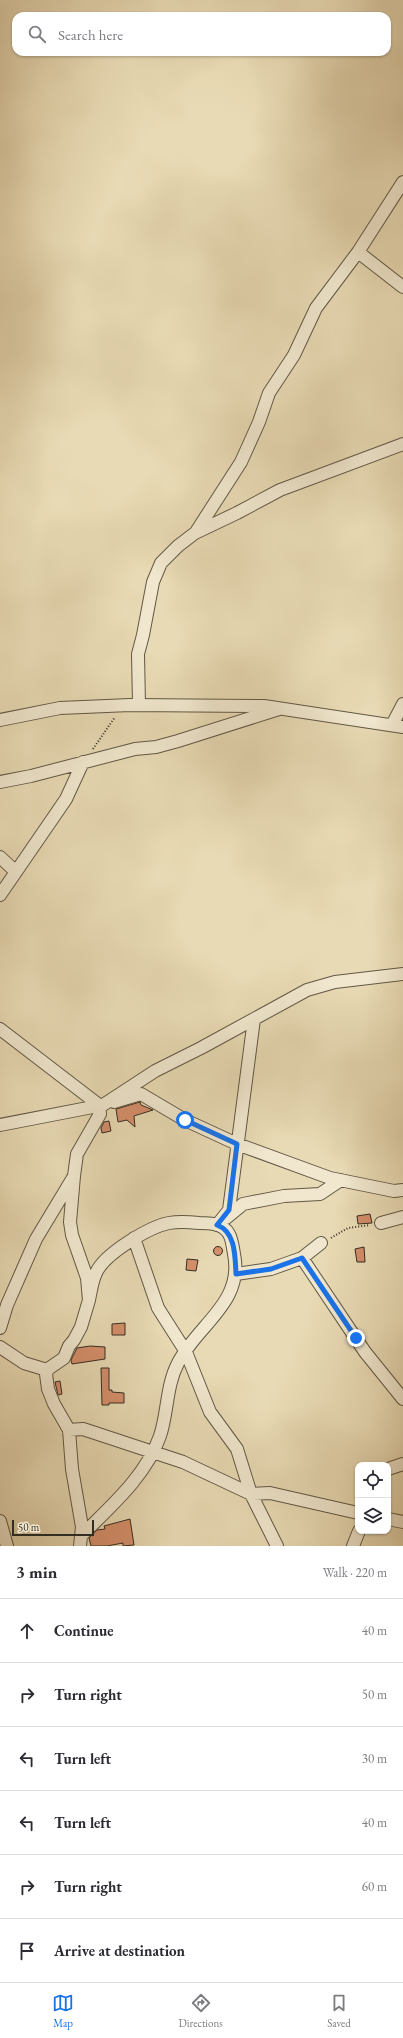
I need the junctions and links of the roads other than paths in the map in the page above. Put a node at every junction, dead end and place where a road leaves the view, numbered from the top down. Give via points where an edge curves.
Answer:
1 (403, 182) edge
2 (358, 252) junction
3 (403, 286) edge
4 (403, 444) edge
5 (195, 533) junction
6 (403, 704) edge
7 (139, 705) junction
8 (283, 708) junction
9 (0, 720) edge
10 (397, 726) edge
11 (86, 761) junction
12 (0, 782) edge
13 (0, 857) edge
14 (16, 872) junction
15 (0, 895) edge
16 (403, 974) edge
17 (254, 1019) junction
18 (0, 1029) edge
19 (101, 1105) junction
20 (0, 1125) edge
21 (237, 1144) junction
22 (74, 1176) junction
23 (341, 1180) junction
24 (400, 1193) edge
25 (403, 1217) edge
26 (381, 1223) road end
27 (217, 1225) junction
28 (134, 1238) junction
29 (321, 1243) road end
30 (302, 1258) junction
31 (236, 1274) junction
32 (5, 1294) edge
33 (89, 1300) junction
34 (0, 1328) edge
35 (0, 1346) edge
36 (186, 1352) junction
37 (47, 1370) junction
38 (403, 1399) edge
39 (69, 1430) junction
40 (153, 1452) junction
41 (403, 1464) edge
42 (391, 1468) edge
43 (251, 1494) junction
44 (355, 1513) edge
45 (0, 1520) edge
46 (391, 1520) edge
47 (403, 1522) edge
48 (358, 1534) edge
49 (81, 1541) edge
50 (7, 1546) edge
51 (277, 1546) edge
52 (352, 1546) edge

1 - 2 street
2 - 3 street
2 - 5 street via 316,308 294,354 269,393 241,462
4 - 5 street via 280,490
5 - 7 street via 162,563 153,582 138,654
6 - 10 street
7 - 8 street
7 - 9 street via 60,708
8 - 10 street
8 - 11 street via 178,741
11 - 12 street
11 - 14 street via 66,799
13 - 14 street
14 - 15 street
16 - 17 street via 335,982 307,990
17 - 19 street via 155,1070
17 - 21 street
18 - 19 street
19 - 20 street
19 - 21 street via 141,1094 185,1120
19 - 22 street via 100,1114 77,1154
21 - 23 street
21 - 27 street via 229,1210
22 - 32 street
22 - 33 street via 70,1222 72,1236 87,1278
23 - 24 street
23 - 27 street via 320,1194 284,1196 243,1204
25 - 26 street
27 - 28 street via 170,1223 155,1226
27 - 31 street via 224,1227 229,1234
28 - 33 street via 115,1252 96,1272
28 - 36 street via 158,1308
29 - 30 street
30 - 31 street via 271,1269
30 - 38 street via 365,1352
31 - 36 street via 234,1286 223,1306
32 - 34 street
33 - 37 street via 81,1327 66,1355
35 - 37 street via 24,1363
36 - 40 street via 172,1375 160,1435
36 - 43 street via 210,1412 237,1450
37 - 39 street via 48,1389
39 - 40 street via 84,1428
39 - 49 street
40 - 43 street via 183,1462
40 - 49 street via 129,1487
41 - 42 street
43 - 44 street via 270,1493
43 - 51 street
45 - 50 street
46 - 47 street
48 - 52 street

